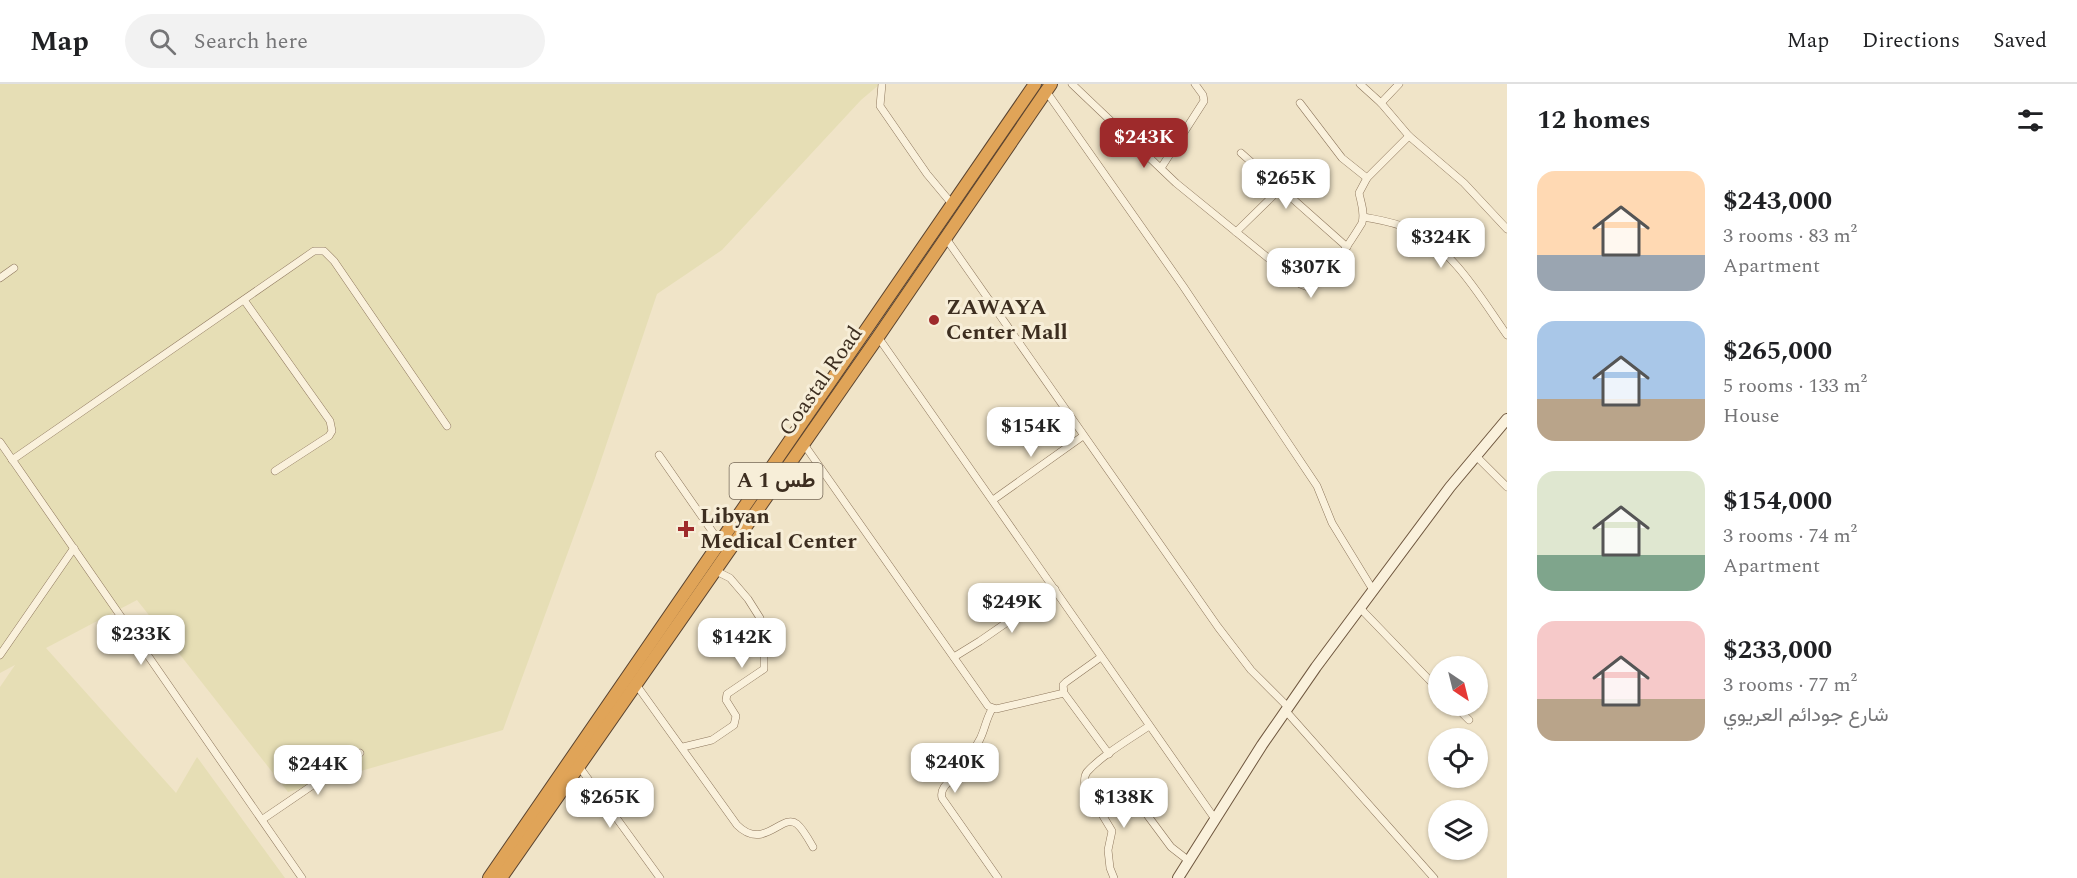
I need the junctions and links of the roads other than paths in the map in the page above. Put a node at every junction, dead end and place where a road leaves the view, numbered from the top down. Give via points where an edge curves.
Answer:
1 (882, 84) edge
2 (1072, 84) edge
3 (1195, 84) edge
4 (1360, 84) edge
5 (1399, 84) edge
6 (1044, 86) edge
7 (1300, 103) dead end
8 (1381, 103) junction
9 (1408, 136) junction
10 (1241, 153) dead end
11 (1161, 168) junction
12 (1367, 178) junction
13 (1280, 189) junction
14 (952, 204) junction
15 (1364, 217) junction
16 (1507, 230) edge
17 (1236, 232) junction
18 (945, 237) junction
19 (1347, 248) junction
20 (14, 267) dead end
21 (0, 278) edge
22 (244, 300) junction
23 (1507, 335) edge
24 (878, 336) junction
25 (1507, 419) edge
26 (447, 426) dead end
27 (1083, 436) junction
28 (0, 442) edge
29 (802, 443) junction
30 (659, 455) dead end
31 (1475, 455) junction
32 (12, 460) junction
33 (275, 471) dead end
34 (1507, 488) edge
35 (993, 500) junction
36 (721, 544) junction
37 (74, 548) junction
38 (714, 570) junction
39 (1055, 589) junction
40 (1373, 590) junction
41 (1360, 608) junction
42 (0, 655) edge
43 (954, 657) junction
44 (1101, 657) junction
45 (1428, 679) edge
46 (635, 683) junction
47 (1064, 693) junction
48 (1286, 708) junction
49 (992, 709) junction
50 (1465, 716) edge
51 (1469, 720) dead end
52 (1149, 726) junction
53 (682, 747) junction
54 (360, 753) dead end
55 (1109, 754) junction
56 (578, 765) junction
57 (1091, 796) junction
58 (262, 819) junction
59 (1215, 819) junction
60 (813, 847) dead end
61 (1189, 861) junction
62 (302, 878) edge
63 (489, 878) edge
64 (501, 878) edge
65 (660, 878) edge
66 (998, 878) edge
67 (1114, 878) edge
68 (1178, 878) edge
69 (1434, 878) edge

1 - 14 street via 880,106
2 - 11 street
3 - 11 street via 1204,101
4 - 8 street
5 - 8 street
6 - 14 highway, Coastal Road / A 1 طس
6 - 18 highway, Coastal Road / A 1 طس
6 - 40 street via 1317,486 1332,523
7 - 12 street via 1342,158
8 - 9 street
9 - 12 street
9 - 16 street via 1464,183
10 - 13 street
11 - 17 street
12 - 15 street via 1359,193
13 - 17 street
13 - 19 street
14 - 36 highway, Coastal Road / A 1 طس
15 - 19 street
15 - 23 street via 1408,228 1434,244 1473,287
17 - 19 street via 1308,287
18 - 24 highway, Coastal Road / A 1 طس
18 - 27 street
20 - 21 street
22 - 26 street via 314,251 324,250
22 - 32 street
22 - 33 street via 330,421 332,431
24 - 29 highway, Coastal Road / A 1 طس
24 - 35 street
25 - 31 street
27 - 35 street
27 - 48 street via 1218,627
28 - 32 street
29 - 38 highway, Coastal Road / A 1 طس
29 - 43 street
30 - 36 street
31 - 34 street
31 - 40 street
32 - 37 street
35 - 39 street
36 - 63 highway, Coastal Road / A 1 طس
37 - 42 street
37 - 58 street
38 - 46 highway, Coastal Road / A 1 طس
38 - 53 street via 730,578 760,618 765,664 761,671 727,694 726,700 736,716 734,725 712,740
39 - 43 street
39 - 44 street
40 - 41 street
41 - 45 street
41 - 48 street
43 - 49 street
44 - 47 street via 1066,682
44 - 52 street
46 - 53 street
46 - 56 highway, Coastal Road / A 1 طس
47 - 49 street
47 - 55 street
48 - 59 street
48 - 69 street
49 - 66 street via 980,740 941,793
50 - 51 street
52 - 55 street
52 - 59 street
53 - 60 street via 744,832 768,833 790,821 796,823
54 - 58 street
55 - 57 street via 1086,773 1084,779
56 - 64 highway, Coastal Road / A 1 طس
56 - 65 street
57 - 61 street via 1145,812 1171,847
57 - 67 street via 1112,831 1108,850
58 - 62 street
59 - 61 street
61 - 68 street

